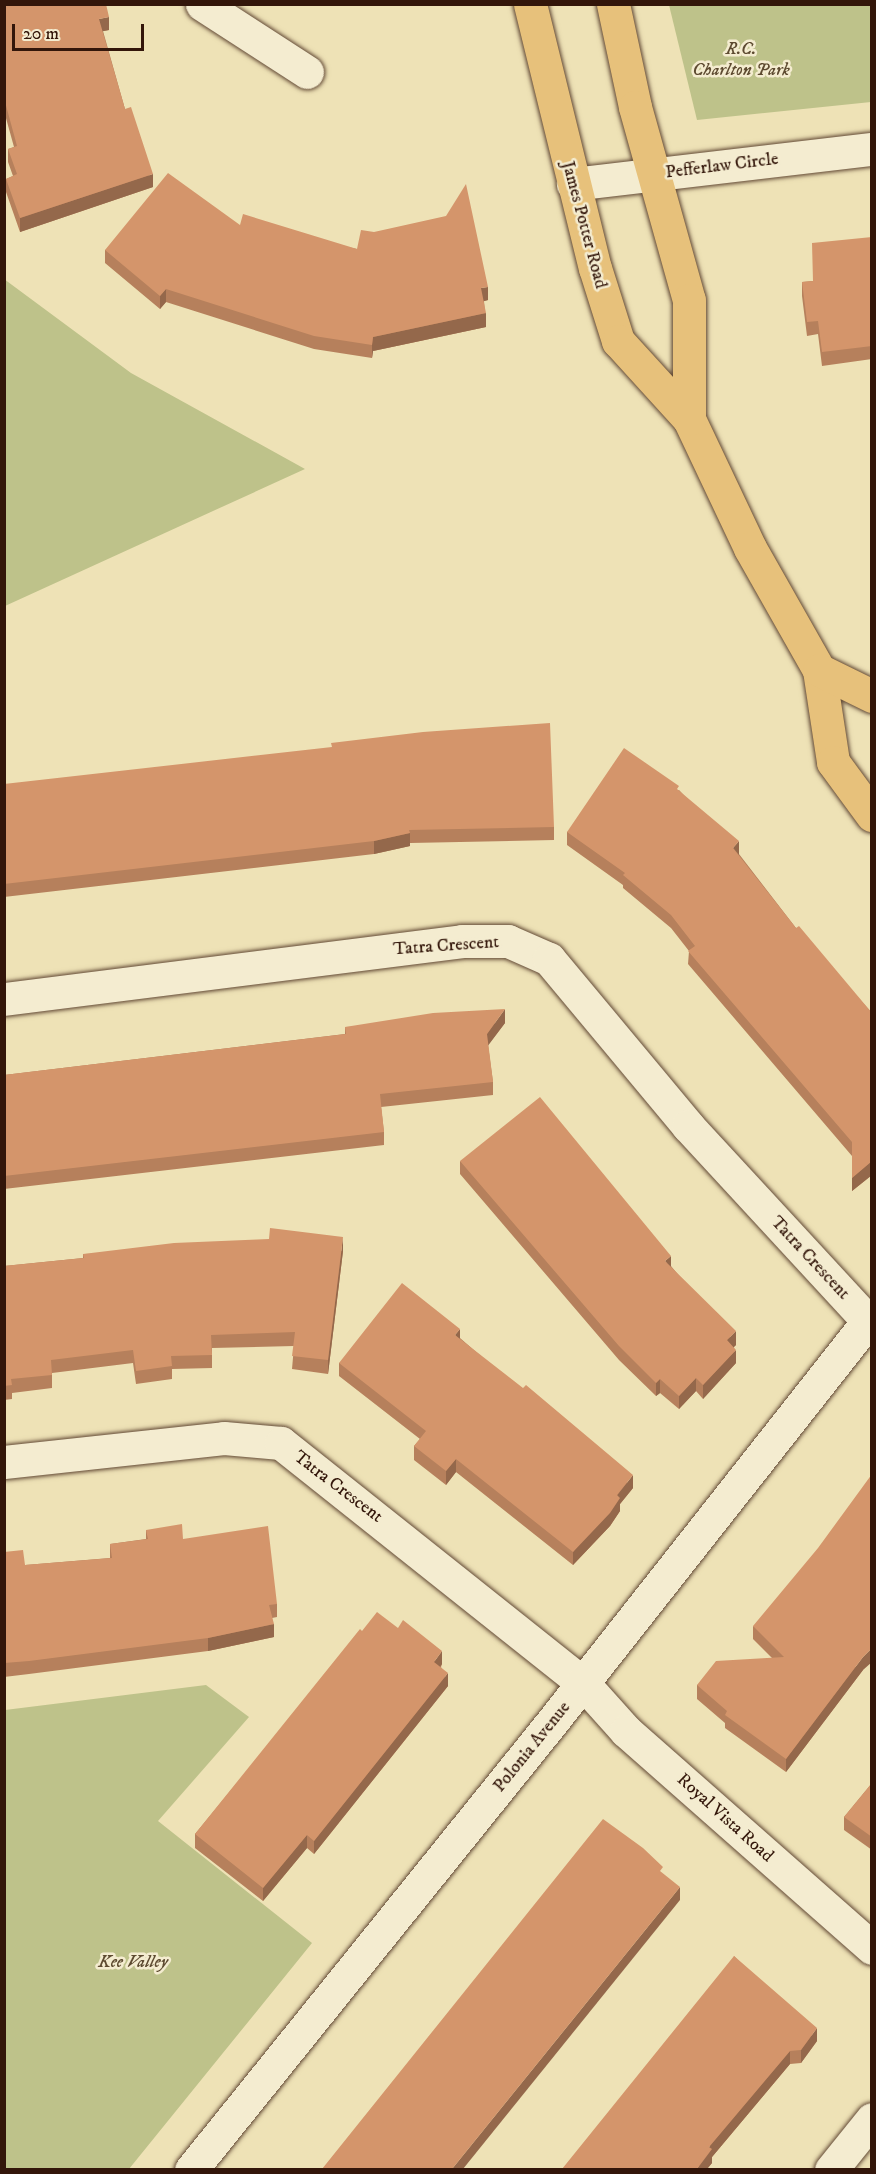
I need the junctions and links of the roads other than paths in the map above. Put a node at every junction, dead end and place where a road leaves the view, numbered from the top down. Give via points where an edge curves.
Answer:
1 (202, 4) edge
2 (530, 4) edge
3 (613, 4) edge
4 (307, 72) dead end
5 (872, 149) edge
6 (654, 174) junction
7 (573, 184) junction
8 (689, 419) junction
9 (819, 670) junction
10 (872, 696) edge
11 (872, 815) edge
12 (4, 999) edge
13 (870, 1318) edge
14 (4, 1462) edge
15 (583, 1683) junction
16 (872, 1948) edge
17 (872, 2119) edge
18 (191, 2169) edge
19 (831, 2169) edge

1 - 4 street
2 - 7 main road, James Potter Road
3 - 6 main road, James Potter Road
5 - 6 street, Pefferlaw Circle
6 - 7 street, Pefferlaw Circle
6 - 8 main road, James Potter Road via 689,300
7 - 8 main road, James Potter Road via 618,341
8 - 9 main road, James Potter Road via 750,548
9 - 10 main road
9 - 11 main road, James Potter Road via 833,762
12 - 13 street, Tatra Crescent via 462,941 508,941 549,959 688,1126
13 - 15 street, Polonia Avenue
14 - 15 street, Tatra Crescent via 224,1438 281,1443
15 - 16 street, Royal Vista Road via 626,1731
15 - 18 street, Polonia Avenue
17 - 19 street

